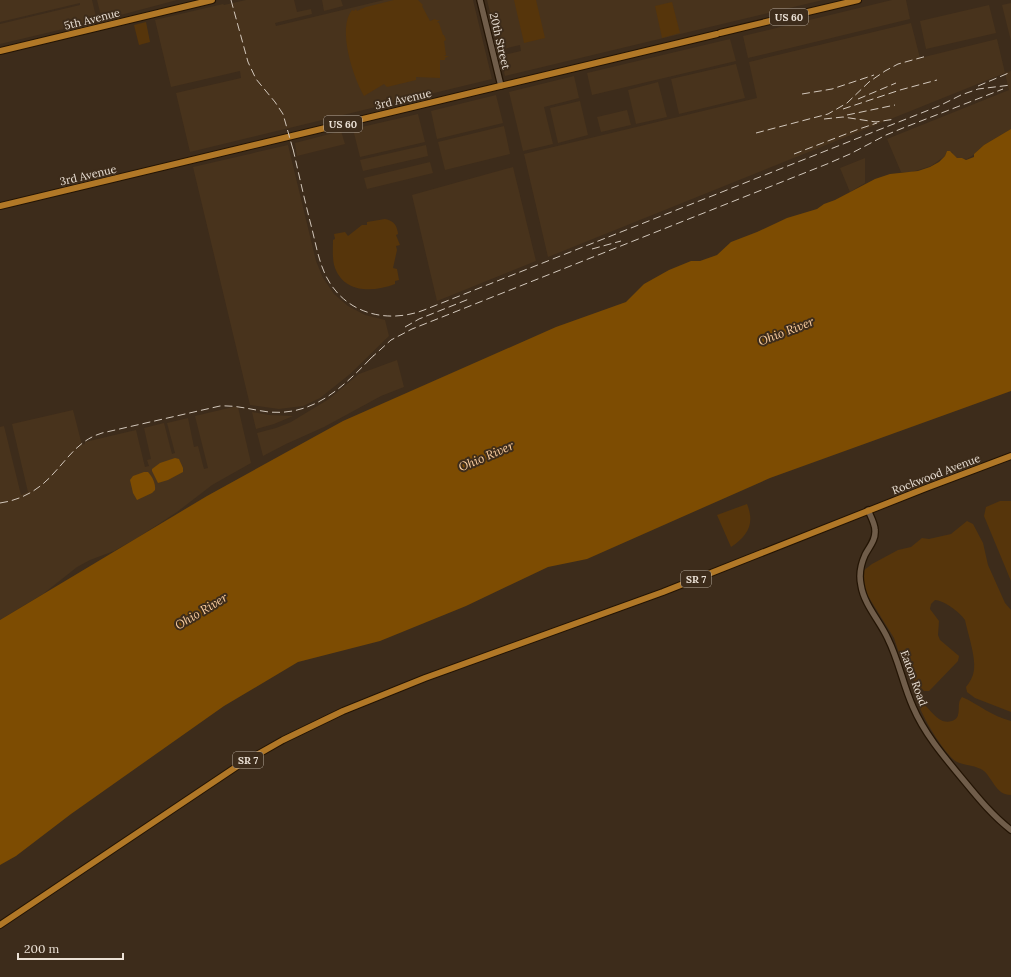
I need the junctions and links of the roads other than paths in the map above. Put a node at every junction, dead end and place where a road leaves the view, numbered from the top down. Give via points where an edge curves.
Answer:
1 (212, 0) edge
2 (480, 0) edge
3 (858, 0) edge
4 (0, 51) edge
5 (501, 86) junction
6 (0, 206) edge
7 (1011, 456) edge
8 (868, 510) junction
9 (1011, 830) edge
10 (0, 925) edge

1 - 4 main road, 5th Avenue
2 - 5 street, 20th Street
3 - 5 main road, 3rd Avenue / US 60
5 - 6 main road, 3rd Avenue / US 60
7 - 8 main road, Rockwood Avenue / SR 7
8 - 9 street, Eaton Road via 875,532 862,562 860,584 889,640 913,709 947,761 984,806
8 - 10 main road, SR 7 via 663,592 390,691 307,727 233,769

